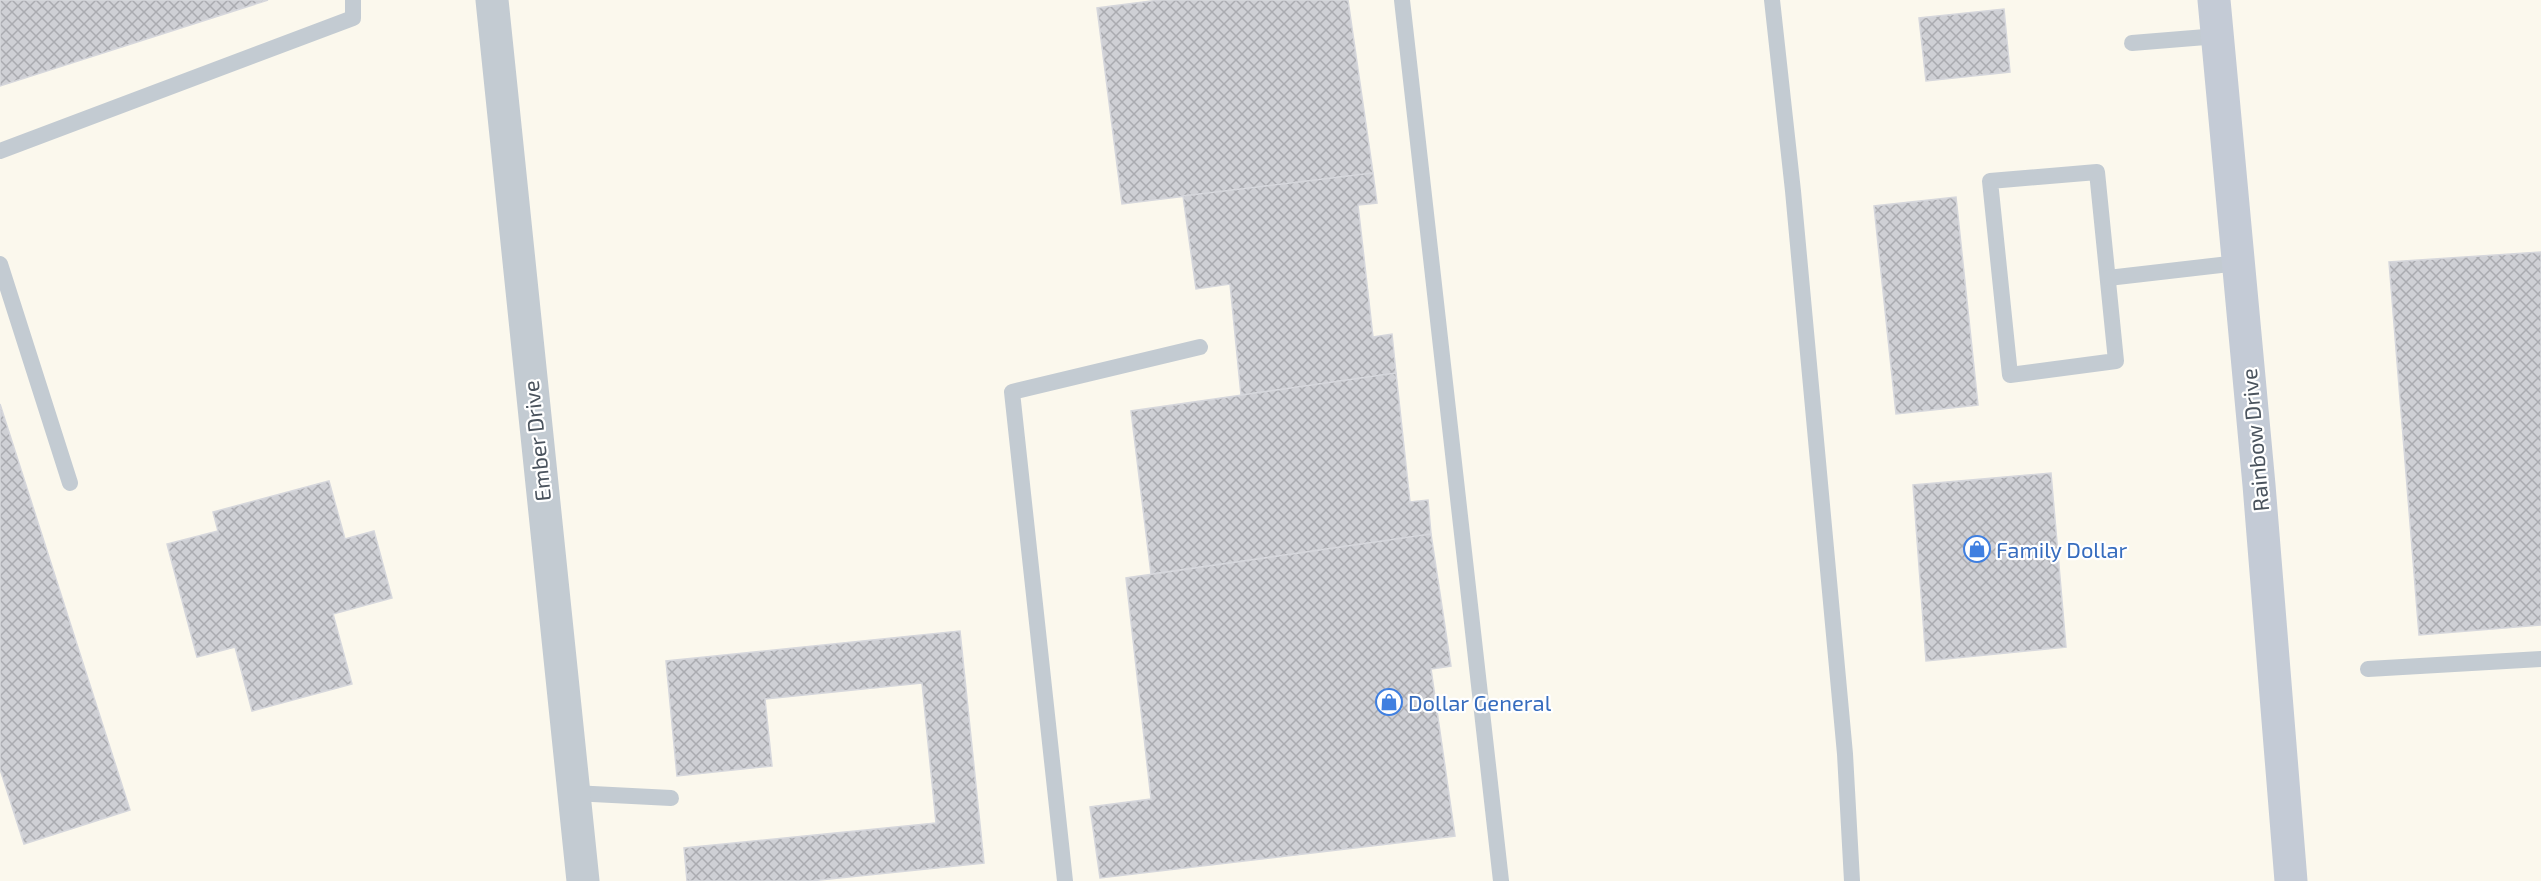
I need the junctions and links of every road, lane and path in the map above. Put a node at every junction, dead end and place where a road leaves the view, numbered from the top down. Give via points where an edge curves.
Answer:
1 (352, 0) edge
2 (492, 0) edge
3 (1402, 0) edge
4 (1772, 0) edge
5 (2214, 0) edge
6 (2218, 36) junction
7 (2132, 43) dead end
8 (0, 151) edge
9 (2238, 263) junction
10 (0, 264) edge
11 (2108, 278) junction
12 (1200, 347) dead end
13 (70, 483) dead end
14 (2541, 659) edge
15 (2368, 669) dead end
16 (573, 793) junction
17 (671, 798) dead end
18 (583, 881) edge
19 (1065, 881) edge
20 (1501, 881) edge
21 (1852, 881) edge
22 (2291, 881) edge

1 - 8 lane via 353,18
2 - 16 street, Ember Drive
3 - 20 lane
4 - 21 lane via 1845,754
5 - 6 street, Rainbow Drive
6 - 7 lane
6 - 9 street, Rainbow Drive
9 - 11 lane
9 - 22 street, Rainbow Drive
10 - 13 lane
11 - 11 lane via 2097,172 1990,181 2010,375 2116,361
12 - 19 lane via 1012,392
14 - 15 lane
16 - 17 lane
16 - 18 street, Ember Drive

